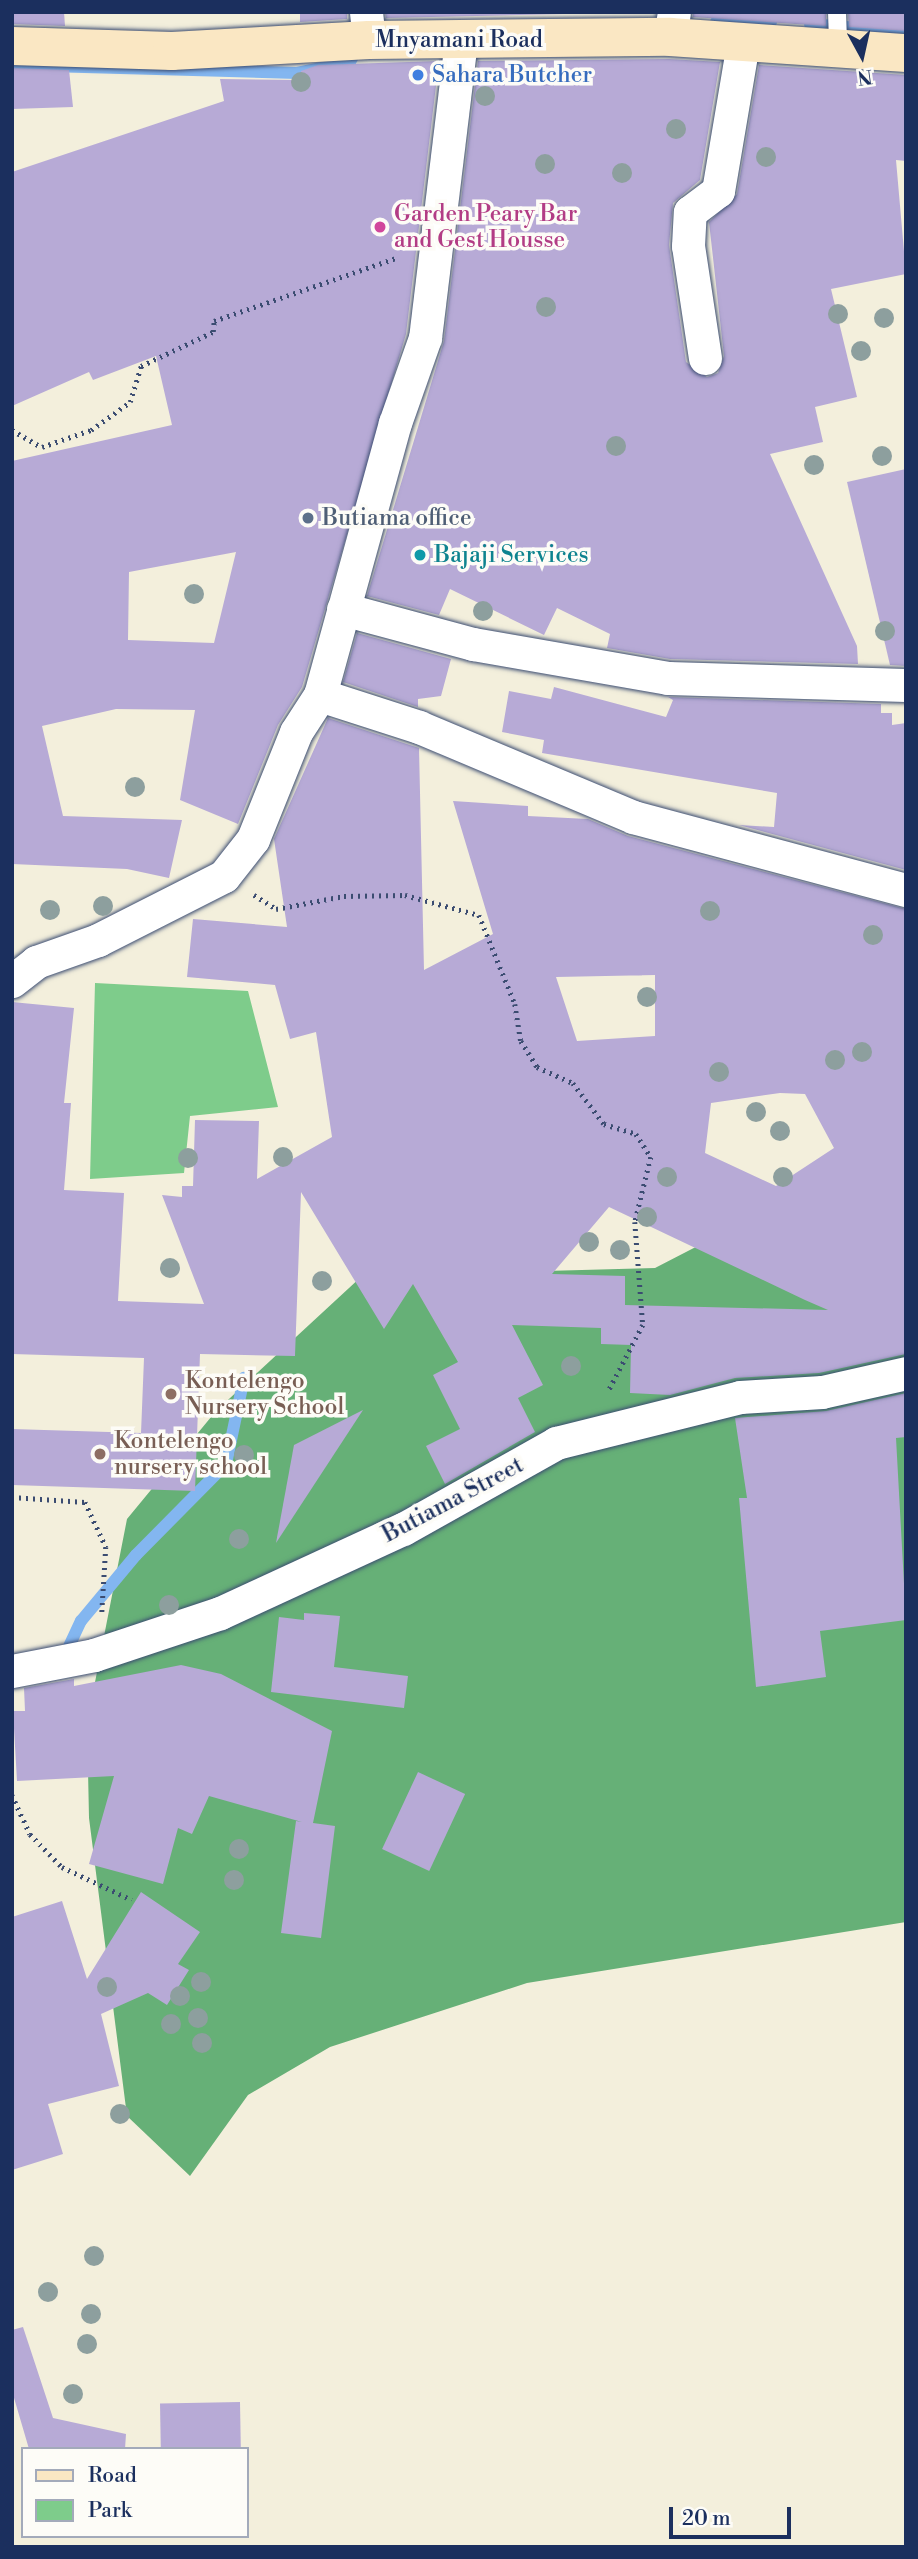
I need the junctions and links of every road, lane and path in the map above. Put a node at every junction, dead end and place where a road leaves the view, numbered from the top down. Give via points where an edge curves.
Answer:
1 (672, 25) edge
2 (368, 26) edge
3 (837, 30) edge
4 (461, 42) junction
5 (743, 43) junction
6 (12, 46) edge
7 (906, 53) edge
8 (438, 249) junction
9 (705, 358) dead end
10 (12, 430) edge
11 (343, 609) junction
12 (906, 685) edge
13 (320, 695) junction
14 (224, 876) junction
15 (906, 890) edge
16 (12, 981) edge
17 (906, 1373) edge
18 (603, 1397) dead end
19 (12, 1497) edge
20 (94, 1655) junction
21 (12, 1671) edge
22 (12, 1795) edge
23 (132, 1900) dead end

1 - 4 street, Mnyamani Road
1 - 5 street, Mnyamani Road
2 - 4 street, Mnyamani Road
2 - 6 street, Mnyamani Road via 172,51
3 - 5 street, Mnyamani Road
3 - 7 street, Mnyamani Road
4 - 8 street
5 - 9 street via 718,191 690,212 688,246
8 - 10 path via 402,255 214,321 213,332 141,366 130,402 92,430 42,447
8 - 11 street via 425,338
11 - 12 street via 473,644 668,678
11 - 13 street
13 - 14 street via 296,732 253,839
13 - 15 street via 419,727 634,817
14 - 16 street via 98,940 36,962
14 - 18 path via 276,909 344,897 405,895 479,915 514,1004 521,1041 537,1067 573,1083 604,1124 636,1134 651,1157 635,1222 643,1325 619,1379
17 - 20 street, Butiama Street via 822,1392 740,1397 556,1443 403,1529 220,1613
19 - 20 path via 85,1502 106,1547
20 - 21 street, Butiama Street
22 - 23 path via 30,1833 62,1867

